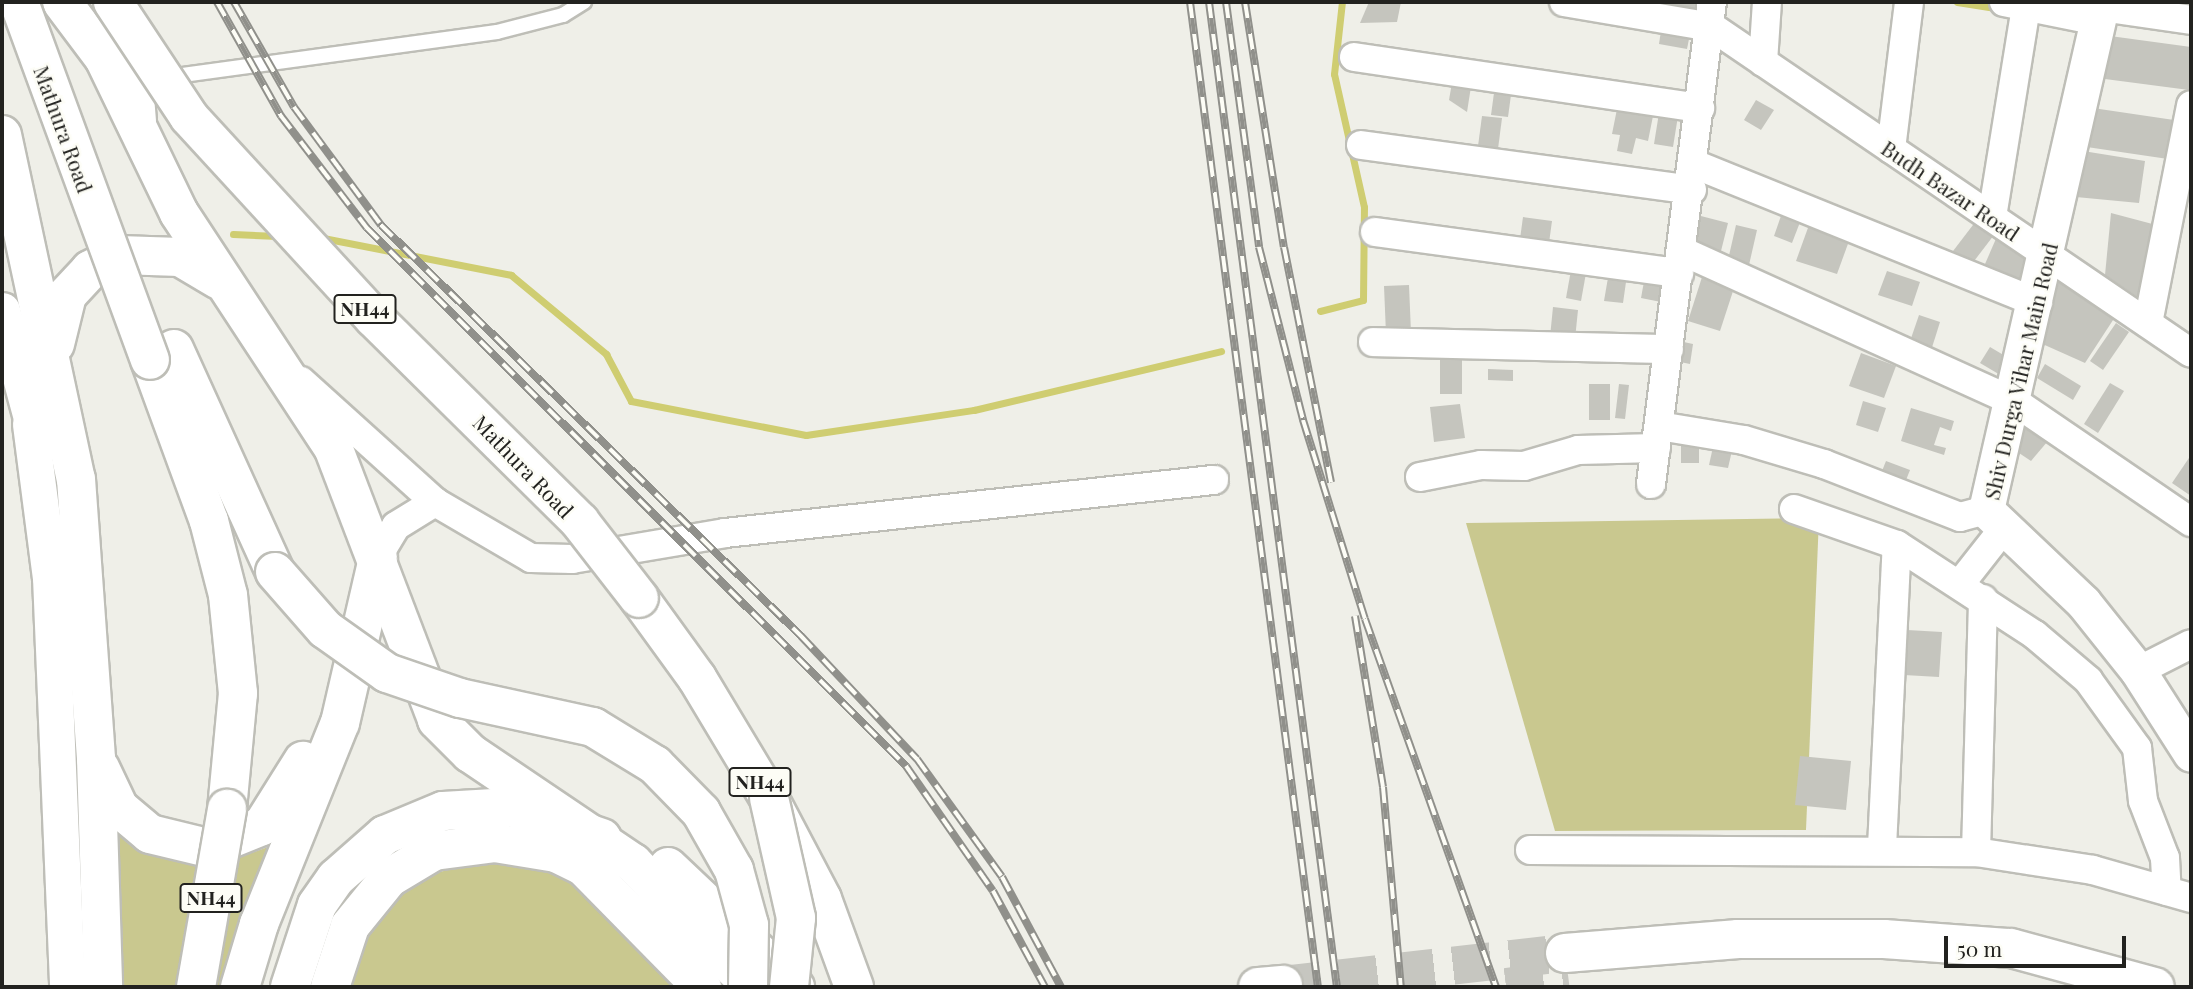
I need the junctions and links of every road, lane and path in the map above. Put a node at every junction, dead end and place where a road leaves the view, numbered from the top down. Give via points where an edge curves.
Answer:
1 (19, 2) edge
2 (62, 2) edge
3 (113, 2) edge
4 (134, 2) edge
5 (584, 2) edge
6 (1564, 2) edge
7 (1767, 2) edge
8 (1909, 3) edge
9 (2020, 10) edge
10 (2100, 10) edge
11 (1712, 14) edge
12 (2191, 20) edge
13 (1354, 57) dead end
14 (1763, 62) junction
15 (138, 80) junction
16 (2191, 105) edge
17 (1700, 108) junction
18 (2, 135) edge
19 (145, 145) junction
20 (1361, 145) dead end
21 (1891, 149) junction
22 (77, 164) junction
23 (1693, 177) junction
24 (1992, 217) junction
25 (1375, 232) dead end
26 (2047, 255) junction
27 (1680, 262) junction
28 (229, 289) junction
29 (2038, 303) junction
30 (2, 310) edge
31 (2148, 323) junction
32 (1373, 342) dead end
33 (1669, 349) junction
34 (2191, 352) edge
35 (54, 360) junction
36 (284, 365) junction
37 (2015, 402) junction
38 (30, 424) junction
39 (1657, 437) junction
40 (1420, 477) dead end
41 (1214, 480) dead end
42 (1651, 484) dead end
43 (435, 502) junction
44 (1794, 509) dead end
45 (1995, 519) junction
46 (2191, 522) edge
47 (1896, 545) junction
48 (378, 556) junction
49 (87, 586) junction
50 (1972, 591) junction
51 (2191, 644) edge
52 (353, 666) junction
53 (2138, 671) junction
54 (2191, 754) edge
55 (96, 759) junction
56 (769, 798) junction
57 (602, 838) junction
58 (1882, 847) junction
59 (1530, 850) dead end
60 (1976, 852) junction
61 (2179, 894) edge
62 (1566, 966) tunnel mouth
63 (67, 987) edge
64 (103, 987) edge
65 (196, 987) edge
66 (240, 987) edge
67 (290, 987) edge
68 (330, 987) edge
69 (702, 987) edge
70 (750, 987) edge
71 (789, 987) edge
72 (795, 987) edge
73 (854, 987) edge
74 (2155, 987) edge

1 - 22 main road, Mathura Road / NH44, bridge
2 - 19 main road via 104,58
3 - 56 main road, Mathura Road / NH44, bridge via 189,117 374,318 580,522 697,678
4 - 15 street
5 - 15 lane via 563,15 497,32
6 - 11 street
7 - 14 street
8 - 21 street
9 - 10 street
9 - 24 street
10 - 12 street
10 - 26 street, Shiv Durga Vihar Main Road
11 - 14 street, Budh Bazar Road
11 - 17 street
13 - 17 street
14 - 21 street, Budh Bazar Road
15 - 19 street
16 - 31 street
17 - 23 street
18 - 35 main road
19 - 28 main road via 179,213
20 - 23 street
21 - 24 street, Budh Bazar Road
22 - 65 main road, Mathura Road / NH44, bridge via 209,521 228,595 236,738
22 - 70 main road, bridge via 174,349 258,545 301,605 355,654 387,673 460,698 593,727 655,765 701,812 734,870 749,925
23 - 27 street
23 - 29 street
24 - 26 street, Budh Bazar Road
25 - 27 street
26 - 29 street, Shiv Durga Vihar Main Road
26 - 31 street, Budh Bazar Road
27 - 33 street
27 - 37 street
28 - 35 main road via 180,257 119,254 90,270 67,295
28 - 36 main road
29 - 37 street, Shiv Durga Vihar Main Road
30 - 38 street
31 - 34 street, Budh Bazar Road
32 - 33 street
33 - 39 street
35 - 49 main road
36 - 43 street
36 - 48 main road via 333,447
37 - 45 street, Shiv Durga Vihar Main Road
37 - 46 street
38 - 49 street
38 - 63 street via 50,577
39 - 40 street via 1578,450 1524,466 1481,465
39 - 42 street
39 - 45 street via 1797,456 1960,517
41 - 43 street via 725,533 552,559 514,552
43 - 48 street via 396,526
44 - 47 street
45 - 50 street
45 - 53 street, Shiv Durga Vihar Main Road via 2083,602
47 - 50 street
47 - 58 street
48 - 52 main road
48 - 57 main road via 410,658 444,729 470,754
49 - 55 main road
50 - 60 street
50 - 61 street via 2088,680 2119,715 2140,756 2143,802
51 - 53 street
52 - 55 main road via 278,808 248,837 229,844 188,847 150,834 120,808
52 - 66 main road via 326,764 259,924
53 - 54 street, Shiv Durga Vihar Main Road
55 - 64 main road
56 - 71 main road, bridge via 796,919
56 - 73 main road, Mathura Road / NH44, bridge via 822,899
57 - 67 main road via 539,813 443,811 385,835 336,878 317,905
57 - 70 main road
57 - 72 main road via 671,868
58 - 59 street
58 - 60 street
60 - 61 street via 2042,859
62 - 74 main road via 1884,939 2011,948
68 - 69 main road via 341,946 368,900 399,870 434,851 466,844 527,846 556,853 605,884

